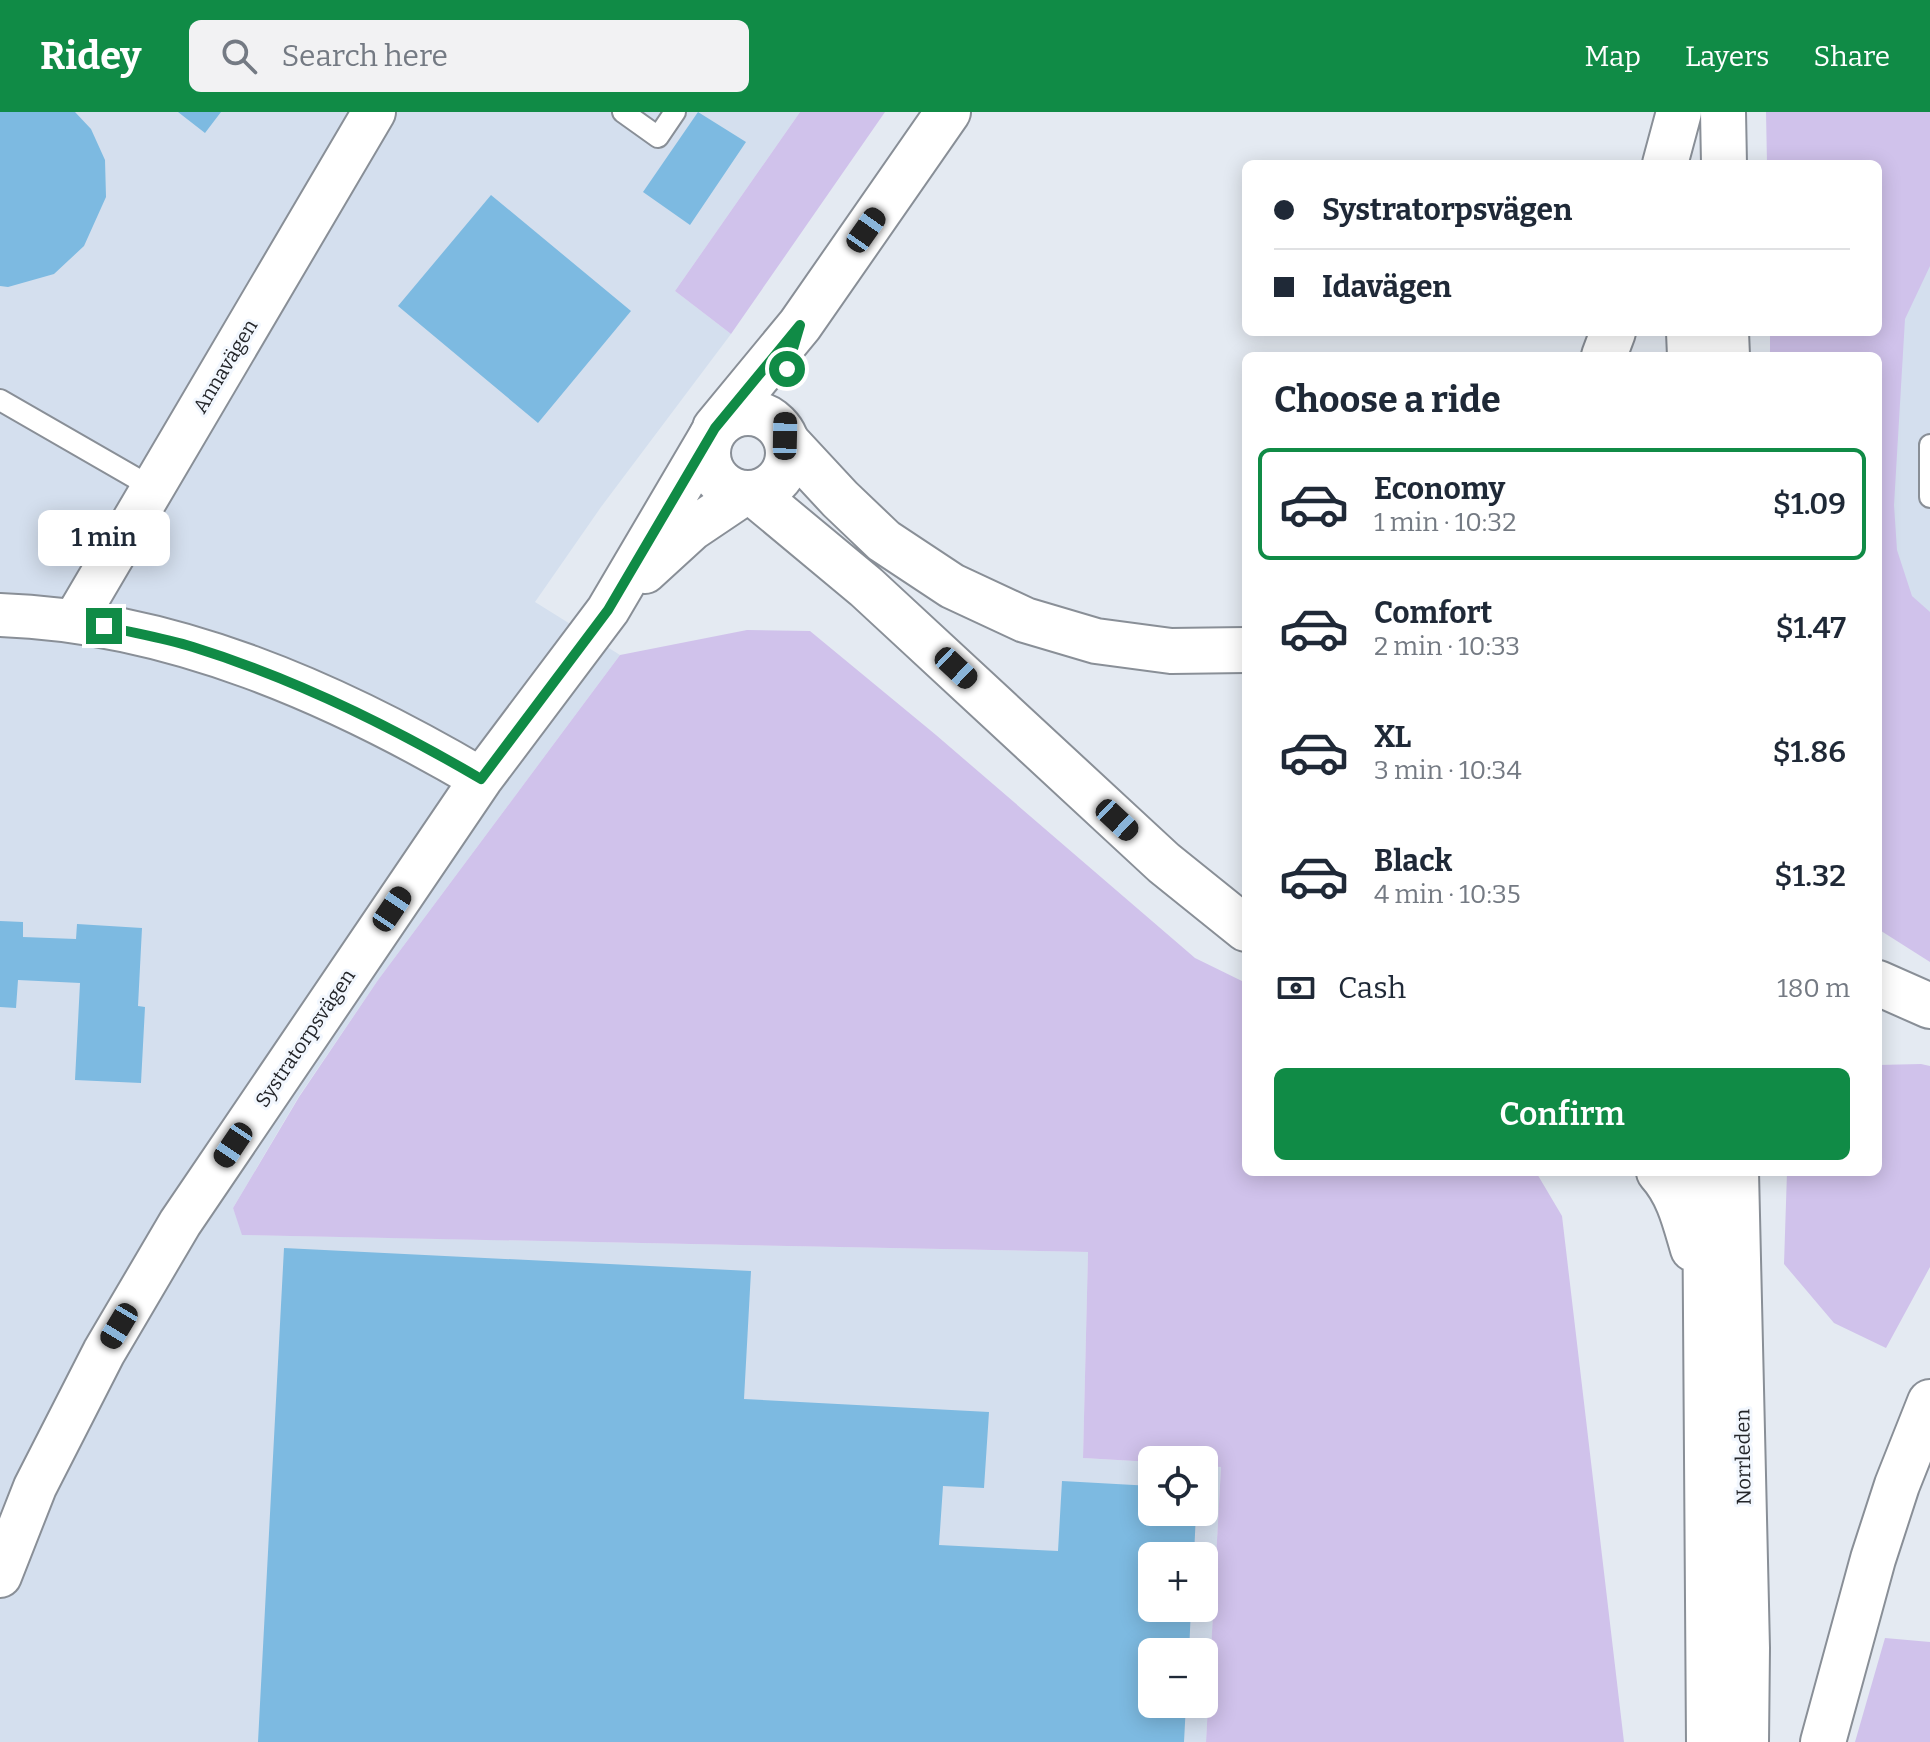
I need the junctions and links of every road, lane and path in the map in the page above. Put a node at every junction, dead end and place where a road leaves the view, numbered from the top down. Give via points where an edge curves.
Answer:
1 (374, 112) edge
2 (623, 112) edge
3 (675, 112) edge
4 (948, 112) edge
5 (1679, 112) edge
6 (1686, 112) edge
7 (1723, 112) edge
8 (1666, 160) edge
9 (1687, 160) edge
10 (1724, 160) edge
11 (800, 325) junction
12 (0, 400) edge
13 (713, 432) junction
14 (786, 440) junction
15 (1930, 445) edge
16 (153, 488) junction
17 (748, 494) junction
18 (1930, 497) edge
19 (608, 610) junction
20 (0, 615) edge
21 (75, 620) junction
22 (1242, 650) edge
23 (481, 779) junction
24 (1242, 926) edge
25 (1882, 985) edge
26 (1930, 1006) edge
27 (1663, 1176) edge
28 (1705, 1176) edge
29 (1736, 1176) edge
30 (1705, 1294) junction
31 (1930, 1402) edge
32 (0, 1576) edge
33 (1709, 1742) edge
34 (1746, 1742) edge
35 (1823, 1742) edge

1 - 16 street, Annavägen
2 - 3 lane via 658,137
4 - 11 main road, Systratorpsvägen
5 - 8 main road
6 - 9 main road
7 - 10 main road
11 - 13 main road, Systratorpsvägen
11 - 14 main road, Systratorpsvägen via 787,369
12 - 16 lane
13 - 14 main road via 740,413 759,414 771,419
13 - 17 main road via 707,453 711,470 726,488
13 - 19 street, Systratorpsvägen
14 - 17 main road via 786,468 777,481
14 - 22 main road via 884,541 952,586 1025,620 1096,641 1171,651
15 - 18 lane
16 - 21 street, Annavägen
17 - 19 street, Systratorpsvägen via 692,529
17 - 24 main road via 866,587 1164,863
19 - 23 street, Systratorpsvägen
20 - 21 street
21 - 23 street via 191,646 278,678 419,742
23 - 32 street, Systratorpsvägen via 172,1236 42,1473
25 - 26 main road
27 - 30 main road via 1683,1214
28 - 30 main road, Norrleden
29 - 34 main road, Norrleden
30 - 33 main road, Norrleden
31 - 35 main road via 1873,1559

